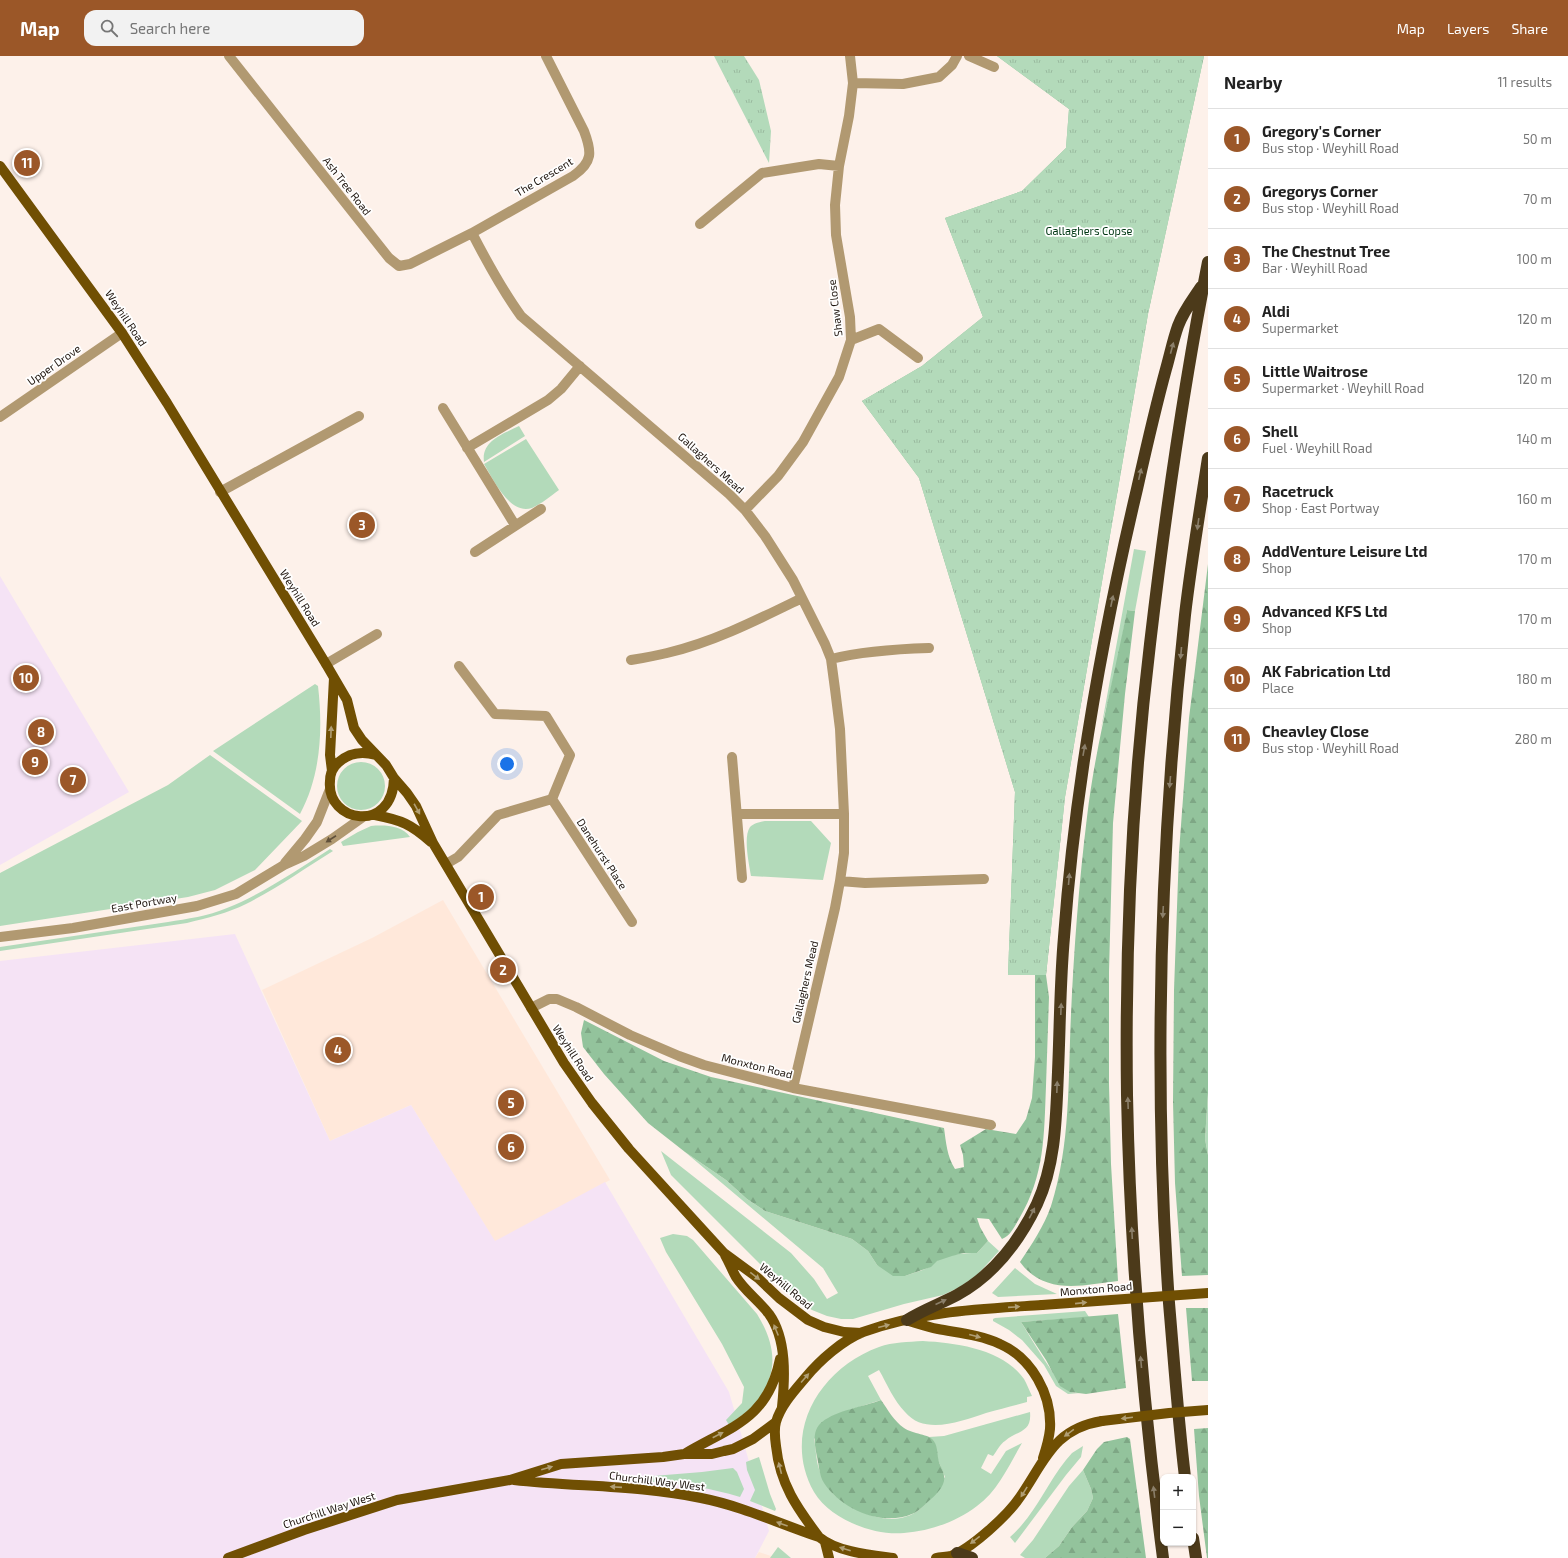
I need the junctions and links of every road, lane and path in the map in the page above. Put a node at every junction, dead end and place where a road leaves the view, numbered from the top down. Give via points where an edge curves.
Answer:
1 (229, 56) edge
2 (546, 56) edge
3 (850, 56) edge
4 (957, 56) edge
5 (970, 56) edge
6 (994, 67) dead end
7 (853, 83) junction
8 (0, 166) edge
9 (839, 166) junction
10 (700, 224) dead end
11 (472, 233) junction
12 (1208, 262) edge
13 (1204, 281) junction
14 (122, 333) junction
15 (851, 340) junction
16 (918, 358) dead end
17 (580, 366) junction
18 (443, 408) dead end
19 (359, 416) dead end
20 (0, 417) edge
21 (468, 448) junction
22 (1208, 458) edge
23 (220, 492) junction
24 (541, 508) dead end
25 (745, 510) junction
26 (515, 524) junction
27 (474, 552) dead end
28 (802, 598) junction
29 (376, 634) dead end
30 (929, 648) dead end
31 (831, 659) junction
32 (631, 660) dead end
33 (326, 664) junction
34 (459, 666) dead end
35 (334, 678) junction
36 (376, 755) junction
37 (732, 758) dead end
38 (332, 771) junction
39 (394, 778) junction
40 (330, 790) junction
41 (552, 799) junction
42 (738, 814) junction
43 (844, 814) junction
44 (375, 815) junction
45 (363, 817) junction
46 (433, 843) junction
47 (446, 864) junction
48 (284, 865) junction
49 (742, 878) dead end
50 (984, 879) dead end
51 (840, 881) junction
52 (632, 922) dead end
53 (0, 937) edge
54 (530, 1008) junction
55 (793, 1088) junction
56 (991, 1125) dead end
57 (724, 1253) junction
58 (1208, 1293) edge
59 (907, 1320) junction
60 (861, 1333) junction
61 (782, 1353) junction
62 (782, 1409) junction
63 (1208, 1410) edge
64 (776, 1422) junction
65 (684, 1454) junction
66 (1043, 1458) junction
67 (1185, 1474) edge
68 (510, 1480) junction
69 (822, 1540) junction
70 (1194, 1546) edge
71 (952, 1556) edge
72 (228, 1558) edge
73 (828, 1558) edge
74 (892, 1558) edge
75 (936, 1558) edge
76 (972, 1558) edge
77 (1163, 1558) edge
78 (1196, 1558) edge

1 - 11 street, Ash Tree Road via 399,266 410,264
2 - 11 street, The Crescent via 584,131 589,144 589,157 585,165 573,176
3 - 7 street, Shaw Close
4 - 7 street via 952,65 939,77 903,84
5 - 6 street
7 - 9 street, Shaw Close
8 - 14 main road, Weyhill Road
9 - 10 street via 819,164 762,173
9 - 15 street, Shaw Close via 835,205 836,235 850,317
11 - 17 street, Gallaghers Mead via 510,302 521,316
12 - 13 highway
59 -> 13 highway via 971,1287 998,1265 1016,1241 1044,1187 1052,1156 1056,1117 1064,938 1075,823 1083,759 1104,639 1159,396 1179,324
77 -> 13 highway via 1151,1467 1134,1259 1127,1092 1128,934 1143,697 1171,477
14 - 20 street, Upper Drove
14 - 23 main road, Weyhill Road
15 - 16 street via 878,329
15 - 25 street, Shaw Close via 839,377 803,442 778,476
17 - 21 street via 548,400
17 - 25 street, Gallaghers Mead
18 - 21 street
19 - 23 street
21 - 26 street
22 -> 67 highway via 1185,613 1174,731 1167,810 1161,964 1161,1128 1164,1204 1173,1356
23 - 33 main road, Weyhill Road
24 - 26 street
25 - 28 street, Gallaghers Mead via 782,562
26 - 27 street
28 - 31 street, Gallaghers Mead
28 - 32 street via 710,639 667,653
29 - 33 street
30 - 31 street via 890,649
31 - 43 street, Gallaghers Mead via 840,729
33 - 35 main road, Weyhill Road
34 - 41 street via 495,714 546,716 570,755
35 - 36 main road, Weyhill Road via 347,700 354,728
38 -> 35 main road via 330,755
36 - 38 main road via 362,752 350,755 340,760
36 - 39 main road, Weyhill Road
37 - 42 street
38 - 40 main road
39 - 44 main road via 390,799
39 -> 46 main road, Weyhill Road via 416,806
40 - 45 main road via 341,808 355,816
40 - 48 street, East Portway via 316,822
41 - 47 street via 498,816 458,857
41 - 52 street, Danehurst Place
42 - 43 street
42 - 49 street
43 - 51 street, Gallaghers Mead via 844,853
44 - 45 main road, Weyhill Road
44 - 46 main road, Weyhill Road via 408,824
45 -> 48 street, East Portway via 332,839
46 - 47 main road, Weyhill Road
47 - 54 main road, Weyhill Road
48 - 53 street, East Portway via 236,894 197,906 73,928
50 - 51 street via 865,883
51 - 55 street, Gallaghers Mead
54 - 55 street, Monxton Road via 550,999 566,1002 630,1035 679,1056
54 - 57 main road, Weyhill Road via 592,1103 629,1149
55 - 56 street, Monxton Road
57 -> 60 main road, Weyhill Road via 808,1320 824,1327
61 -> 57 main road, Weyhill Road via 777,1331 770,1316 736,1278
59 -> 58 main road, Monxton Road, bridge via 948,1312
60 -> 59 main road, Monxton Road
59 -> 66 main road via 1000,1344 1022,1358 1037,1377 1049,1410 1050,1432
62 -> 60 main road via 822,1360
61 - 62 main road, Weyhill Road via 785,1370
65 -> 61 main road via 734,1426 760,1406 774,1384
62 - 64 main road
63 -> 66 main road, bridge via 1087,1424 1056,1443
64 - 65 main road, Churchill Way West via 762,1434 733,1449 712,1454
69 -> 64 main road via 794,1502 783,1480 777,1456
68 -> 65 main road, Churchill Way West via 562,1464
66 -> 71 main road via 1026,1489 1013,1506 999,1521
69 -> 68 main road, Churchill Way West via 741,1509 700,1498 649,1490
68 - 72 main road, Churchill Way West via 397,1500
69 - 73 main road
74 -> 69 main road, Churchill Way West via 851,1551
70 - 78 highway
71 - 75 main road
71 - 76 highway

